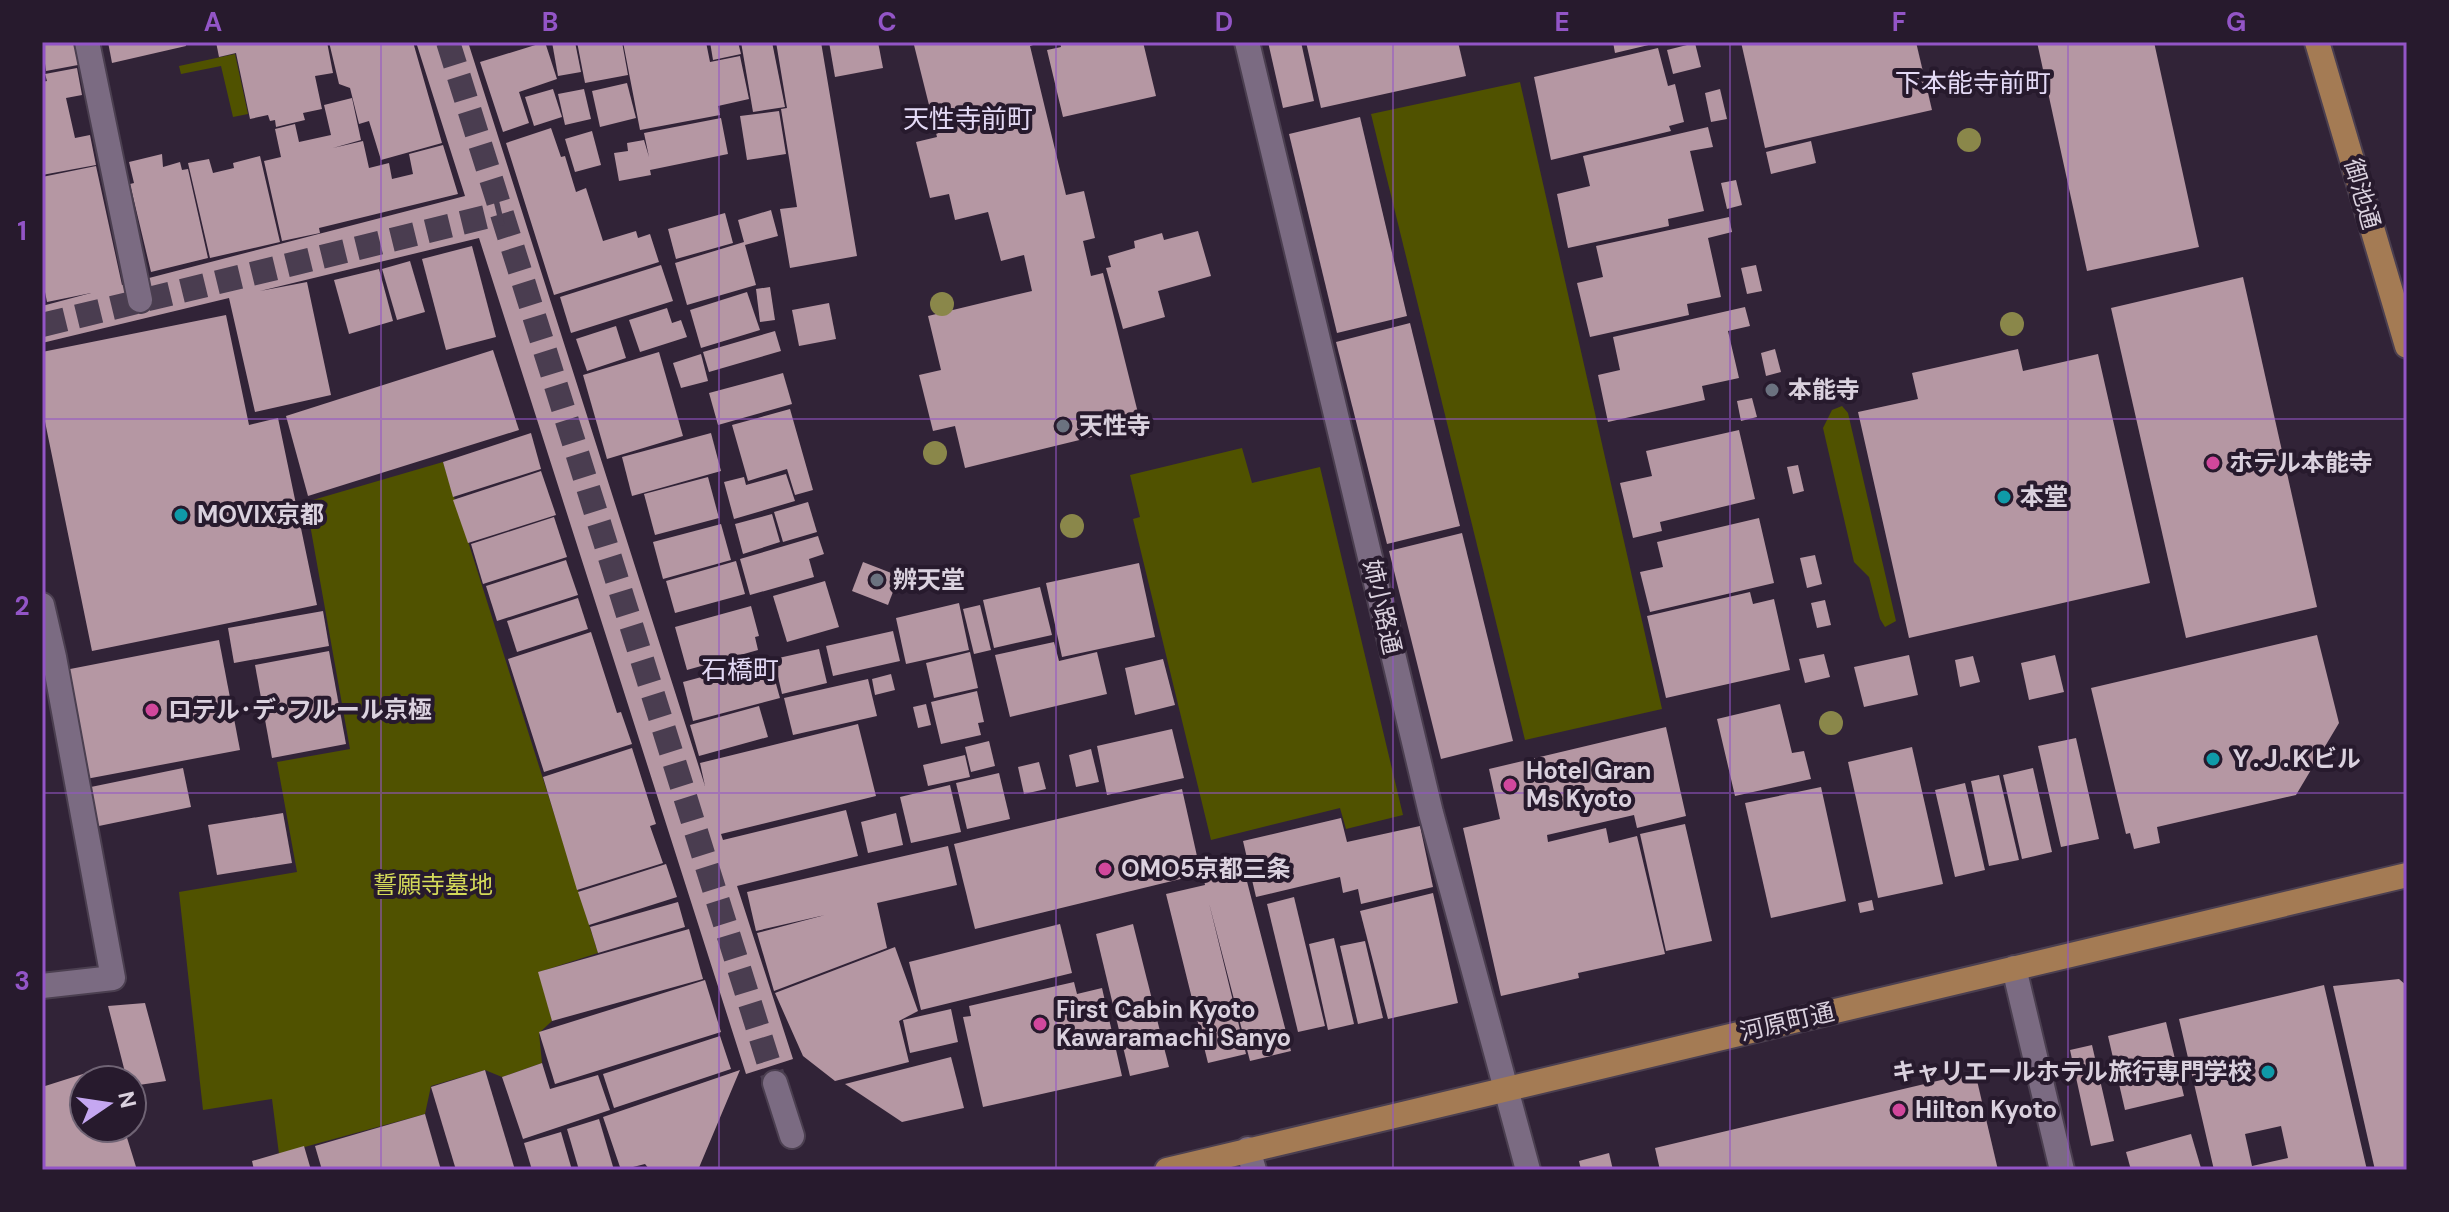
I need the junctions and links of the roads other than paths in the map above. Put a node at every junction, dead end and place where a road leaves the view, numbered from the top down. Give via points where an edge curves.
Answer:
1 (87, 42) edge
2 (1247, 42) edge
3 (2317, 42) edge
4 (140, 300) dead end
5 (2407, 346) edge
6 (42, 605) edge
7 (2407, 875) edge
8 (2014, 968) junction
9 (42, 986) edge
10 (775, 1083) tunnel mouth
11 (1505, 1089) junction
12 (792, 1136) dead end
13 (1251, 1160) edge
14 (1167, 1170) edge
15 (1528, 1170) edge
16 (2062, 1170) edge

1 - 4 street
2 - 11 street, 姉小路通 via 1427,798
3 - 5 main road, 御池通
6 - 9 street via 113,978
7 - 8 main road, 河原町通
8 - 11 main road, 河原町通
8 - 16 street
10 - 12 street
11 - 13 main road, 河原町通
11 - 15 street, 姉小路通
13 - 14 main road, 河原町通

